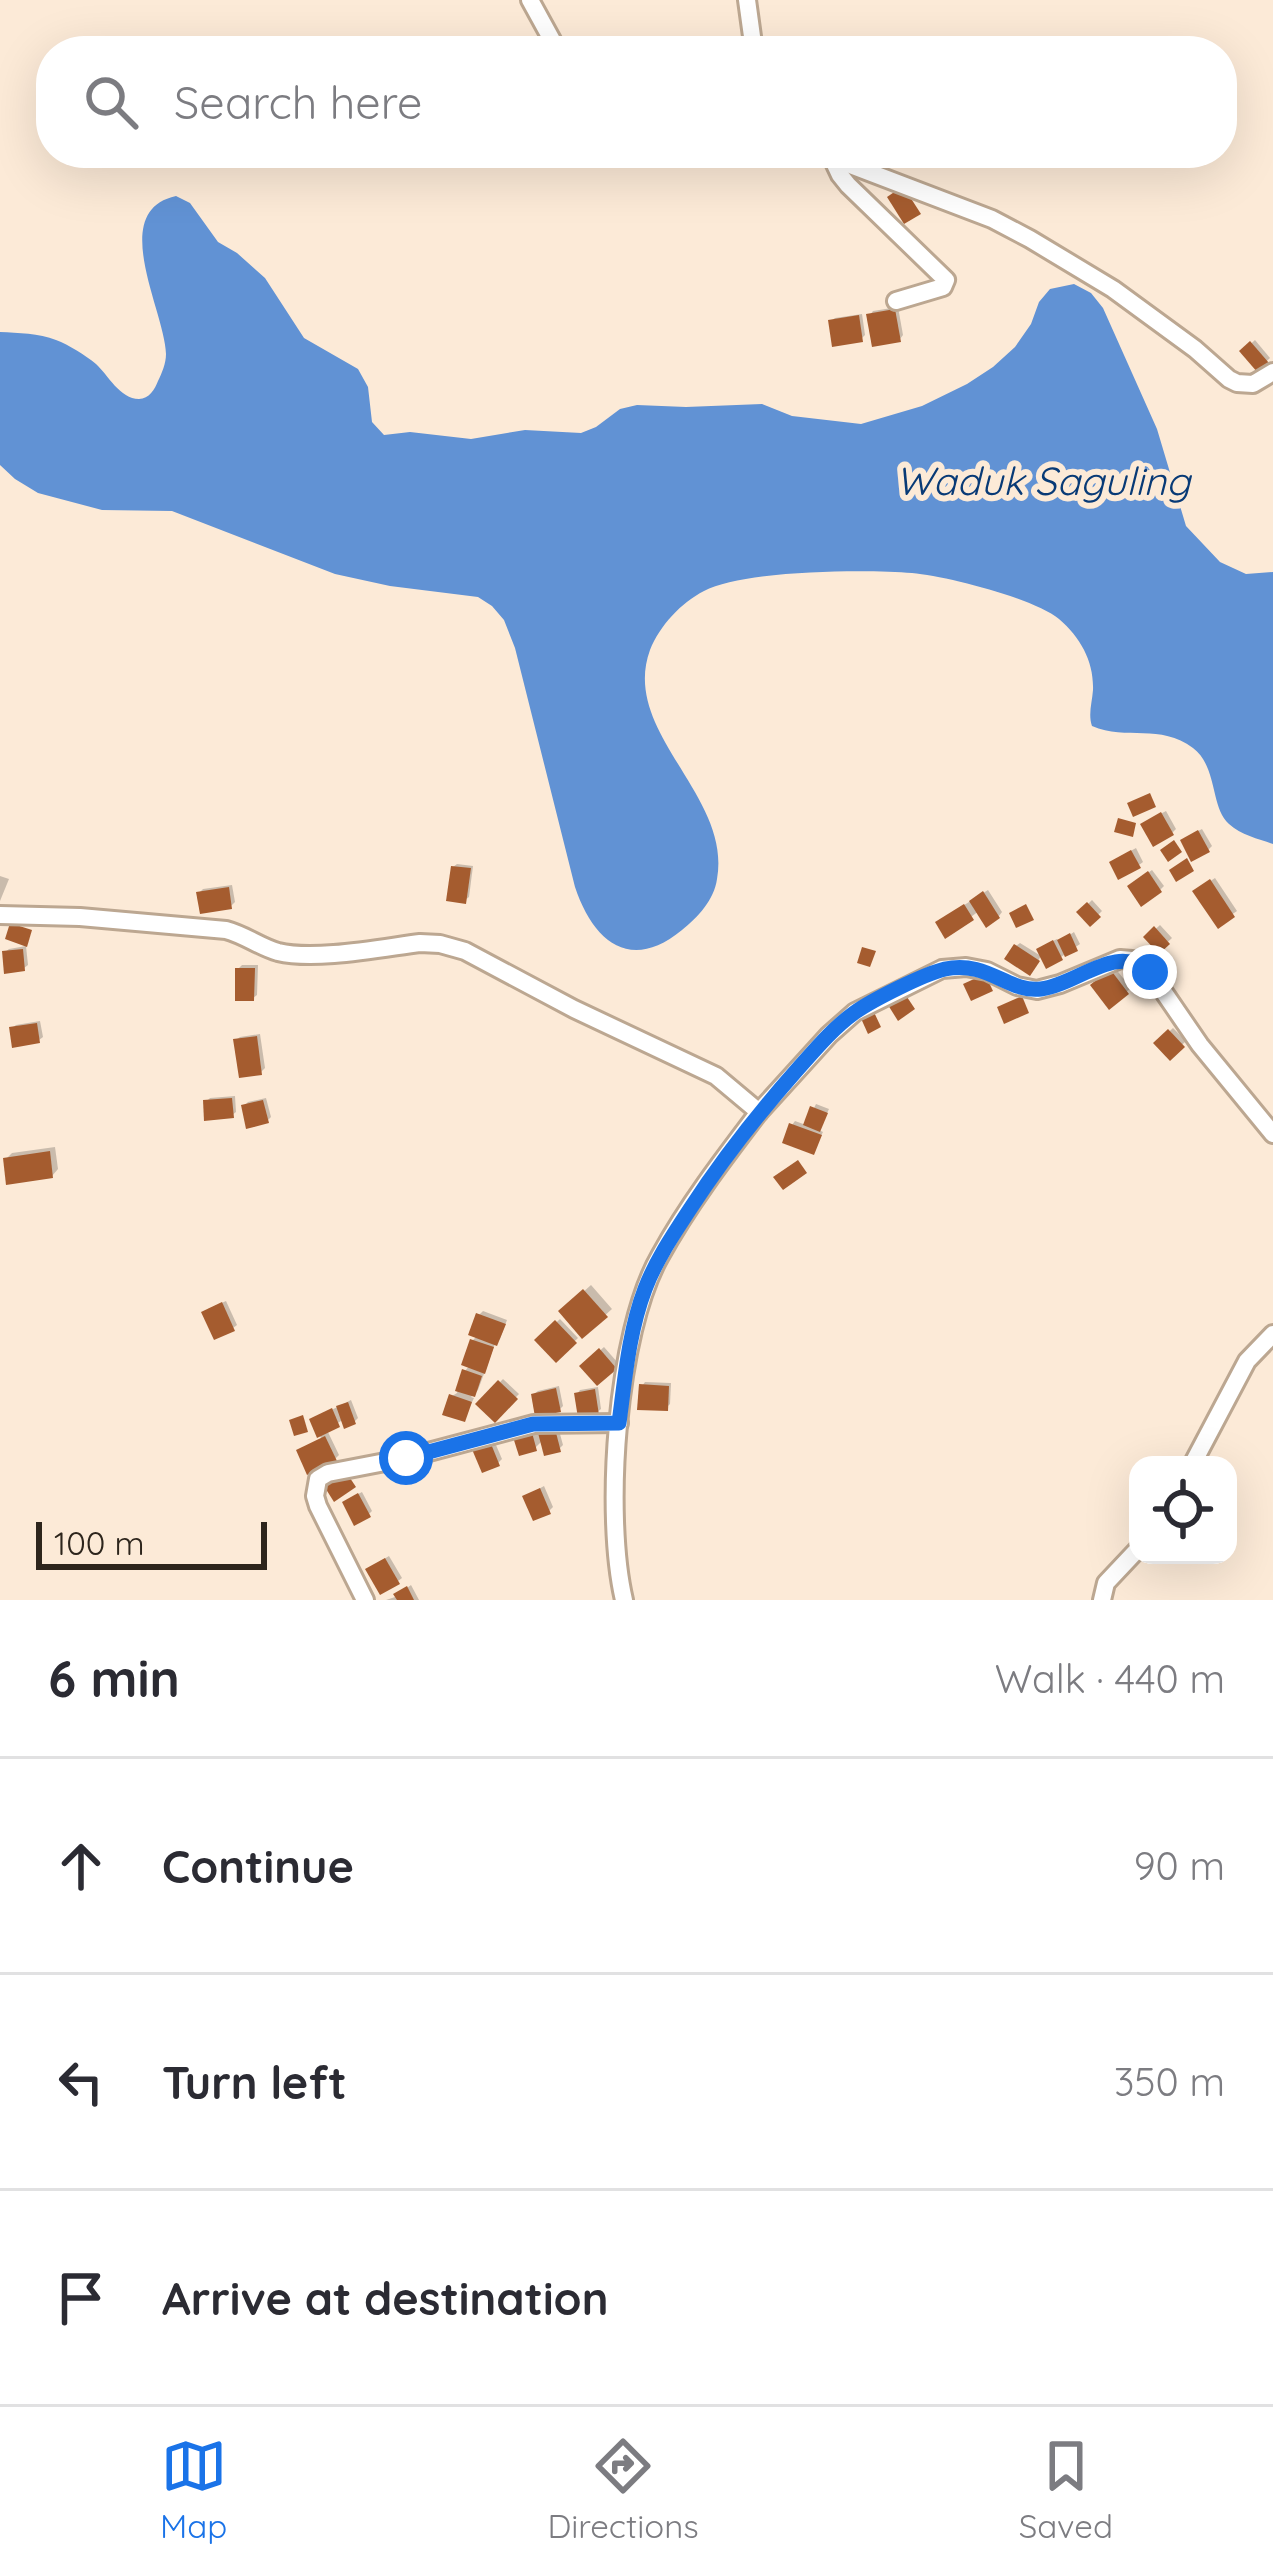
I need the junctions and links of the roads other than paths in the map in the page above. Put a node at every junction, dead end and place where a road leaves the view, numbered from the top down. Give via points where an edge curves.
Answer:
1 (530, 0) edge
2 (747, 0) edge
3 (550, 36) edge
4 (752, 36) edge
5 (835, 168) edge
6 (860, 168) edge
7 (896, 301) dead end
8 (1273, 372) edge
9 (0, 915) edge
10 (759, 1112) junction
11 (1273, 1134) edge
12 (1273, 1334) edge
13 (619, 1423) junction
14 (1197, 1456) edge
15 (1129, 1559) edge
16 (364, 1600) edge
17 (624, 1600) edge
18 (1102, 1600) edge

1 - 3 street
2 - 4 street
5 - 7 street via 946,280
6 - 8 street via 1030,239 1113,289 1237,383
9 - 10 street via 226,930 302,956 440,944 716,1076
10 - 11 street via 855,1012 942,970 987,971 1037,990 1132,959
10 - 13 street via 658,1257 634,1325
12 - 14 street via 1247,1361
13 - 16 street via 533,1424 318,1479 318,1506
13 - 17 street via 614,1529
15 - 18 street

